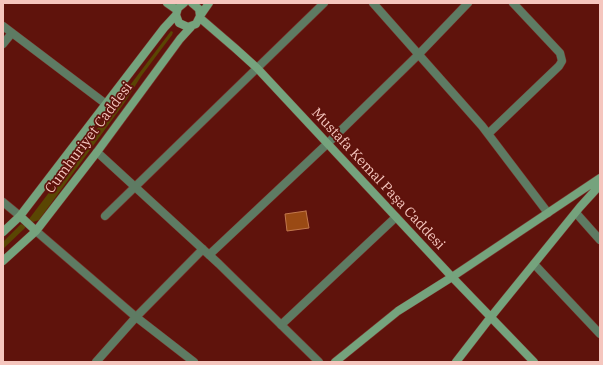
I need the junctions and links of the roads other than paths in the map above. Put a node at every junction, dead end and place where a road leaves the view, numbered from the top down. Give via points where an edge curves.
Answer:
1 (167, 3) edge
2 (184, 3) edge
3 (192, 3) edge
4 (209, 3) edge
5 (324, 3) edge
6 (373, 3) edge
7 (468, 3) edge
8 (513, 3) edge
9 (176, 12) junction
10 (200, 17) junction
11 (3, 26) edge
12 (191, 27) junction
13 (12, 33) junction
14 (3, 44) edge
15 (418, 55) junction
16 (257, 68) junction
17 (106, 104) junction
18 (488, 134) junction
19 (328, 144) junction
20 (96, 152) junction
21 (600, 178) edge
22 (600, 186) edge
23 (134, 187) junction
24 (3, 202) edge
25 (548, 213) junction
26 (576, 213) junction
27 (20, 216) junction
28 (105, 216) dead end
29 (396, 217) junction
30 (36, 231) junction
31 (3, 232) edge
32 (600, 240) edge
33 (203, 249) junction
34 (209, 255) junction
35 (3, 261) edge
36 (534, 264) junction
37 (452, 277) junction
38 (136, 317) junction
39 (490, 318) junction
40 (281, 324) junction
41 (600, 334) edge
42 (338, 361) edge
43 (96, 362) edge
44 (194, 362) edge
45 (319, 362) edge
46 (456, 362) edge
47 (534, 362) edge

1 - 9 main road
2 - 9 main road, Cumhuriyet Caddesi
3 - 10 main road via 199,9
4 - 10 main road, Cumhuriyet Caddesi
5 - 16 street
6 - 15 street
7 - 15 street
8 - 18 street via 560,53 562,61
9 - 12 main road via 177,21
9 - 17 main road, Cumhuriyet Caddesi
10 - 12 main road, Cumhuriyet Caddesi
10 - 16 main road, Mustafa Kemal Paşa Caddesi
11 - 13 street
12 - 20 main road, Cumhuriyet Caddesi
13 - 14 street
13 - 17 street
15 - 18 street
15 - 19 street
16 - 19 main road, Mustafa Kemal Paşa Caddesi
16 - 23 street
17 - 27 main road, Cumhuriyet Caddesi
18 - 25 street
19 - 29 main road, Mustafa Kemal Paşa Caddesi
19 - 34 street
20 - 23 street
20 - 30 main road, Cumhuriyet Caddesi
21 - 25 main road
22 - 26 main road
23 - 28 street
23 - 33 street
24 - 27 street
25 - 37 main road
26 - 32 street
26 - 36 main road
27 - 30 main road
27 - 31 main road, Cumhuriyet Caddesi
29 - 37 main road, Mustafa Kemal Paşa Caddesi
29 - 40 street
30 - 35 main road, Cumhuriyet Caddesi
30 - 38 street
33 - 34 street
33 - 38 street
34 - 40 street
36 - 39 main road
36 - 41 street
37 - 39 main road, Mustafa Kemal Paşa Caddesi
37 - 42 main road via 398,311
38 - 43 street
38 - 44 street
39 - 46 main road
39 - 47 main road, Mustafa Kemal Paşa Caddesi
40 - 45 street

